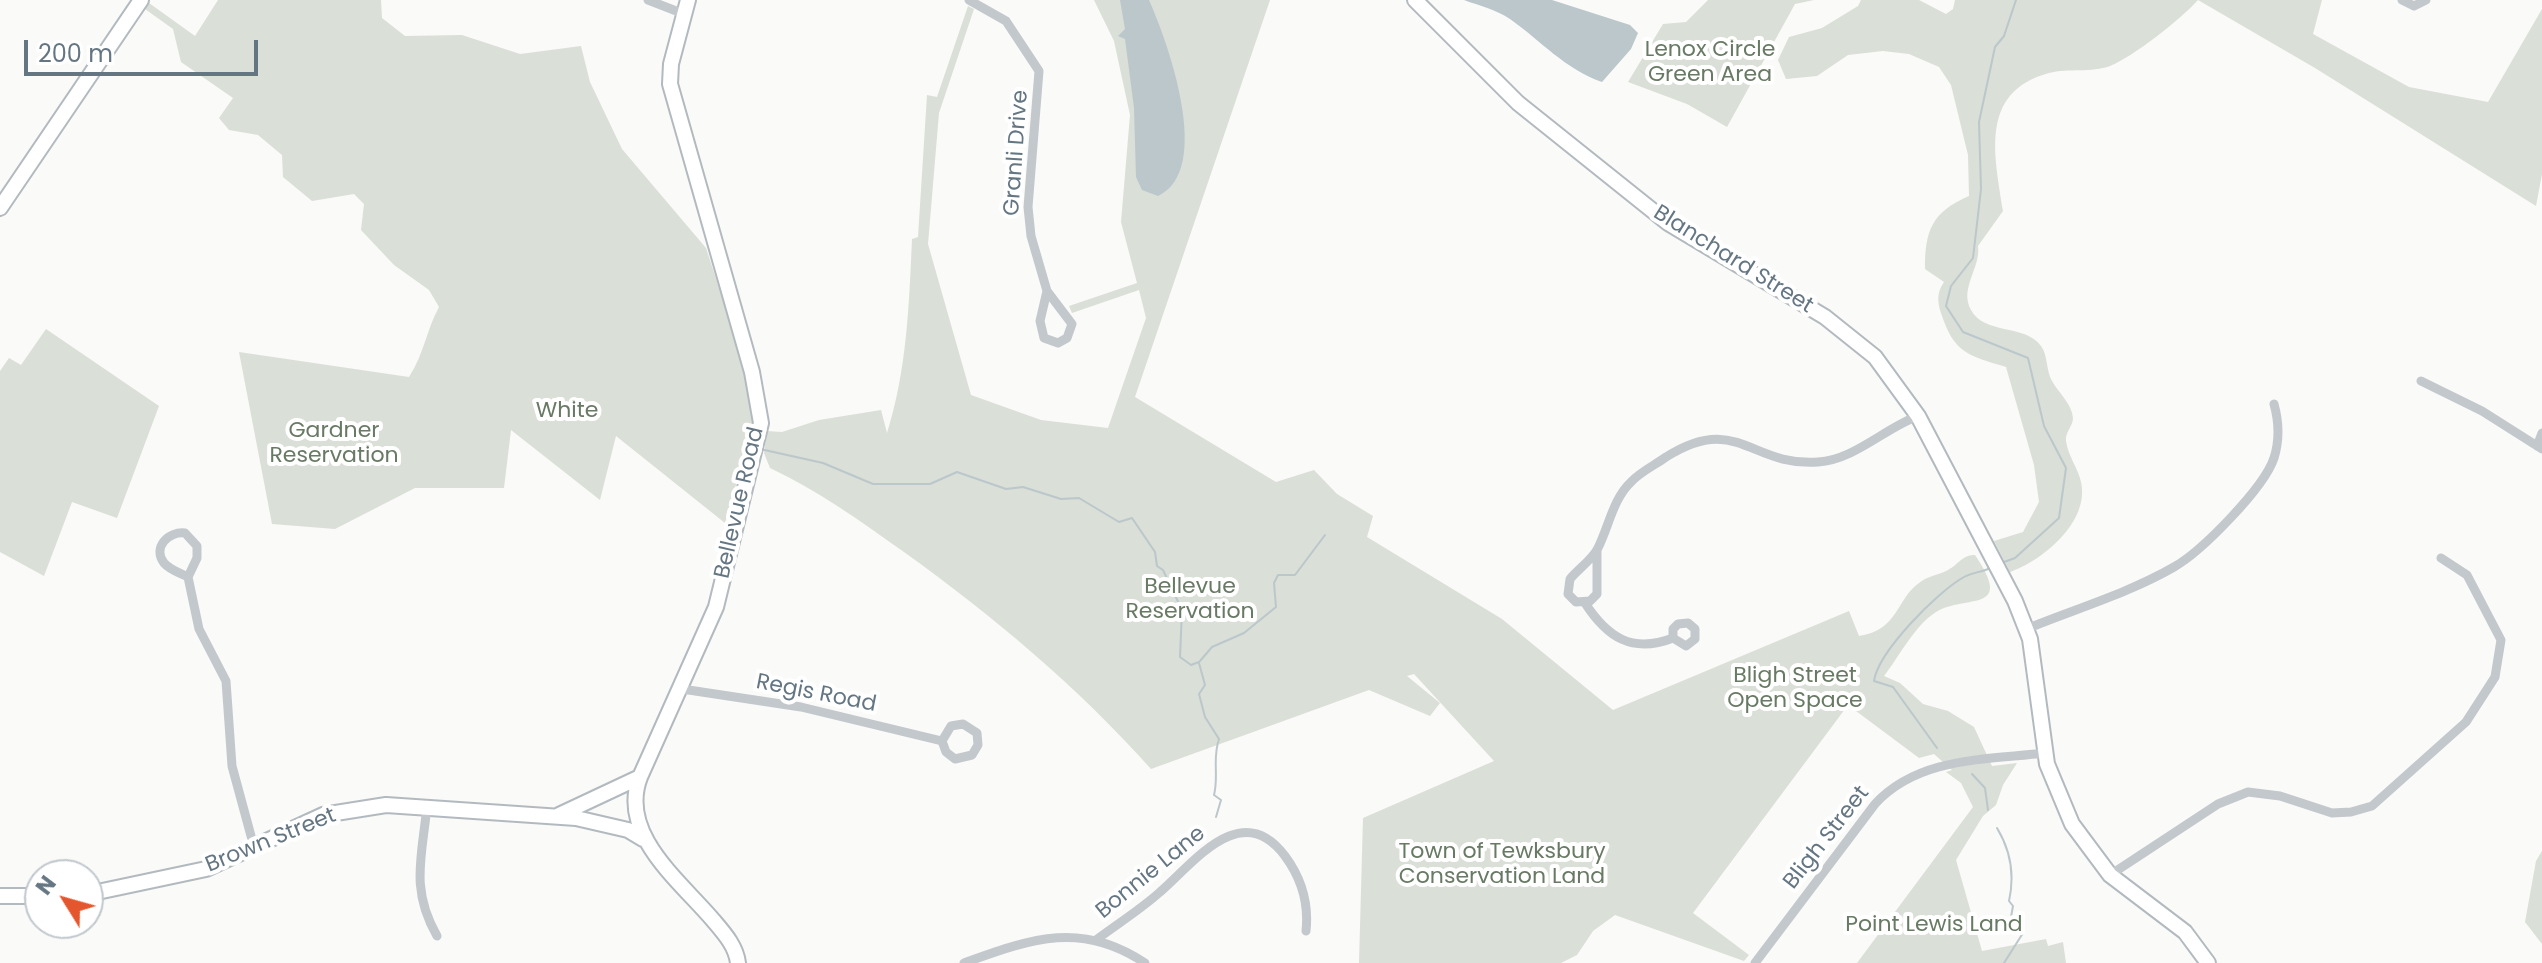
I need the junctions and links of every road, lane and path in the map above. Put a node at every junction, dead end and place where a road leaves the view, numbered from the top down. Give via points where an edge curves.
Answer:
1 (141, 0) edge
2 (648, 0) edge
3 (969, 0) edge
4 (1415, 0) edge
5 (2402, 0) edge
6 (2426, 0) edge
7 (686, 7) edge
8 (0, 208) edge
9 (1047, 291) junction
10 (2421, 381) dead end
11 (2274, 404) dead end
12 (1918, 416) junction
13 (2542, 433) edge
14 (2540, 447) edge
15 (1597, 551) junction
16 (2441, 558) dead end
17 (188, 577) junction
18 (1585, 603) junction
19 (2026, 629) junction
20 (1673, 638) dead end
21 (682, 689) junction
22 (942, 741) junction
23 (2045, 753) junction
24 (640, 777) junction
25 (427, 806) junction
26 (555, 817) junction
27 (643, 839) junction
28 (254, 847) junction
29 (2110, 875) junction
30 (104, 891) edge
31 (0, 896) edge
32 (24, 896) edge
33 (1306, 931) dead end
34 (437, 936) dead end
35 (1096, 940) junction
36 (738, 963) edge
37 (964, 963) edge
38 (1145, 963) edge
39 (1755, 963) edge
40 (2208, 963) edge

1 - 8 street
2 - 7 street
3 - 9 street, Granli Drive via 1006,21 1039,71 1028,207
4 - 12 street, Blanchard Street via 1518,103 1654,213 1825,317 1875,357
5 - 6 street via 2414,6
7 - 21 street, Bellevue Road via 671,64 674,105 752,372 761,423 716,607
9 - 9 street, Granli Drive via 1072,324 1067,338 1058,343 1044,338 1040,328
10 - 14 street
11 - 19 street via 2279,429 2273,462 2194,552 2170,569
12 - 15 street via 1819,462 1784,459 1725,437 1685,445 1627,485
12 - 19 street, Blanchard Street
13 - 14 street
15 - 18 street via 1598,589
15 - 18 street via 1568,584 1571,599
16 - 29 street via 2467,575 2501,640 2495,677 2466,722 2372,806 2332,813 2248,792 2218,804
17 - 17 street via 162,560 161,548 173,534 191,536 197,546
17 - 28 street via 199,629 226,681 232,766
18 - 20 street via 1618,639 1646,646
19 - 23 street, Blanchard Street
21 - 22 street, Regis Road via 801,707
21 - 24 street, Bellevue Road
22 - 22 street, Regis Road via 947,730 963,724 977,733 978,745 967,759 955,759
23 - 29 street, Blanchard Street via 2072,824
23 - 39 street, Bligh Street via 1934,767 1897,783 1875,804
24 - 26 street
24 - 27 street, Bellevue Road via 634,801
25 - 26 street, Brown Street
25 - 28 street, Brown Street via 386,805 323,815
25 - 34 street via 419,890
26 - 27 street, Brown Street via 607,824
27 - 36 street, Bellevue Road via 727,936
28 - 30 street, Brown Street via 206,869
29 - 40 street, Blanchard Street via 2185,932
31 - 32 street
33 - 35 street, Bonnie Lane via 1308,907 1286,858 1276,846 1247,833 1204,848 1157,895
35 - 37 street via 1079,935 1033,940
35 - 38 street

